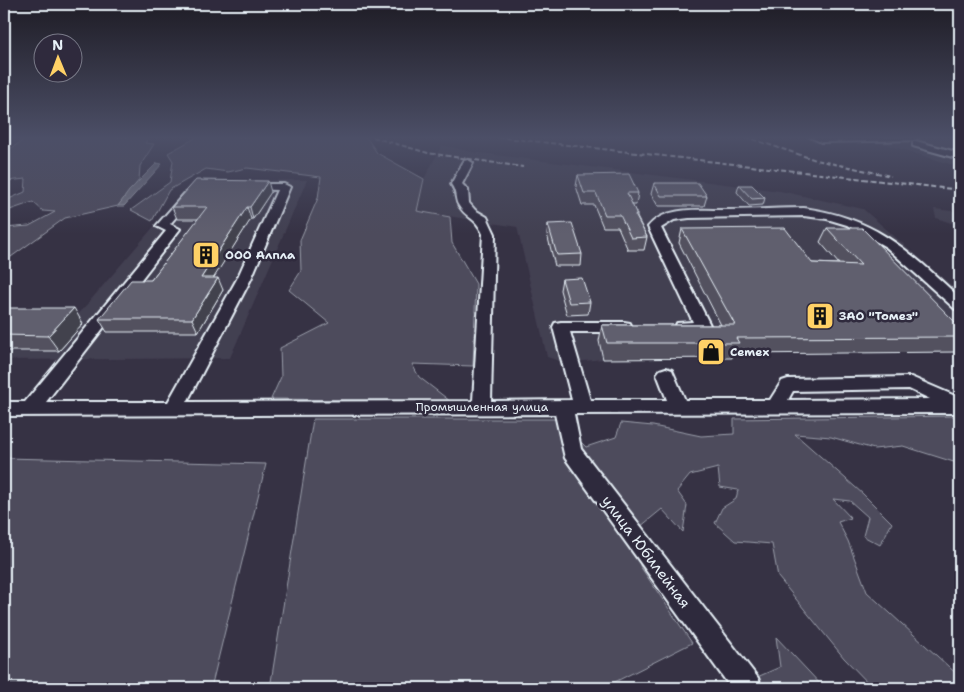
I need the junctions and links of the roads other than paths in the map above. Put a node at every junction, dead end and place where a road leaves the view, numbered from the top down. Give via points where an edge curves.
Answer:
1 (464, 169) edge
2 (196, 186) edge
3 (235, 186) edge
4 (960, 306) edge
5 (637, 327) edge
6 (665, 327) edge
7 (666, 374) dead end
8 (960, 406) edge
9 (482, 407) junction
10 (573, 407) junction
11 (679, 407) junction
12 (31, 408) junction
13 (174, 408) junction
14 (4, 409) edge
15 (748, 688) edge

1 - 9 street via 456,184 462,190 464,204 483,220 489,234
2 - 12 street via 162,226 174,229
3 - 13 street via 284,187 244,279
4 - 6 street via 895,246 854,223 803,212 693,214 663,219 654,226 703,327
5 - 10 street via 561,327
7 - 11 street
8 - 11 street, Промышленная улица
9 - 10 street, Промышленная улица
9 - 13 street, Промышленная улица
10 - 11 street, Промышленная улица
10 - 15 lane, улица Юбилейная via 572,452
12 - 13 street, Промышленная улица
12 - 14 street, Промышленная улица

